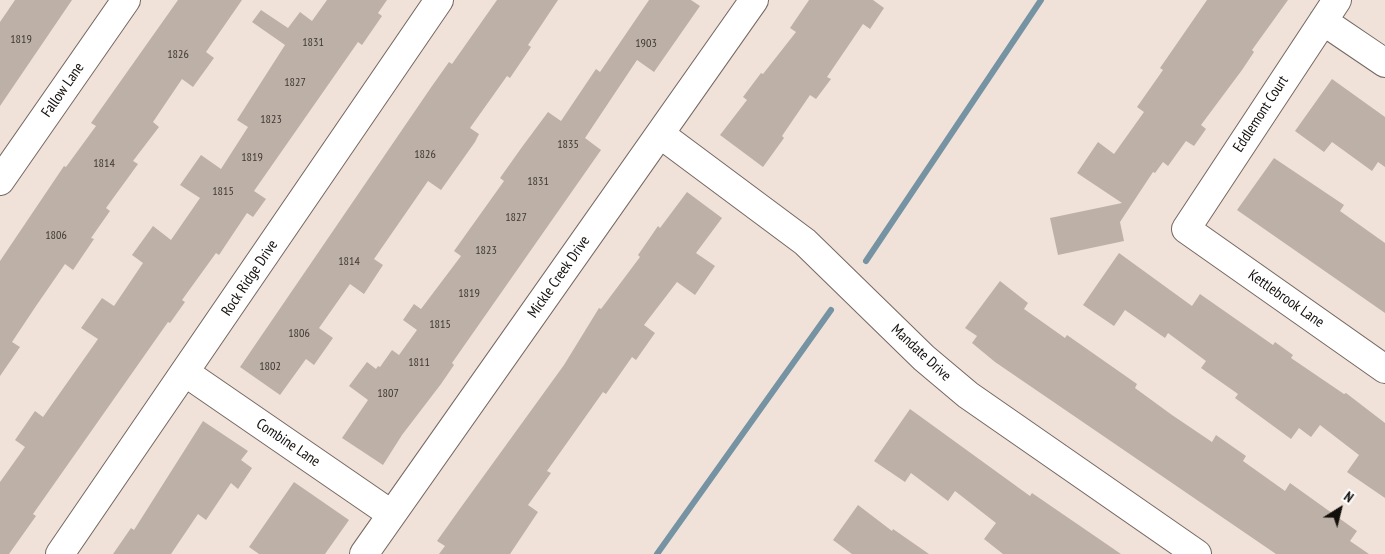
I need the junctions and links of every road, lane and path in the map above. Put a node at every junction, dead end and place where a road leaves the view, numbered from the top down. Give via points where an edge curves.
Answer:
1 (126, 0) edge
2 (439, 0) edge
3 (754, 0) edge
4 (1330, 11) edge
5 (1385, 64) edge
6 (660, 134) junction
7 (0, 181) edge
8 (1186, 229) joint
9 (1385, 369) edge
10 (186, 373) junction
11 (391, 514) junction
12 (60, 554) edge
13 (364, 554) edge
14 (1197, 554) edge

1 - 7 street, Fallow Lane
2 - 10 street, Rock Ridge Drive
3 - 6 street, Mickle Creek Drive
4 - 5 street
4 - 8 street, Eddlemont Court
6 - 11 street, Mickle Creek Drive
6 - 14 street, Mandate Drive via 805,242 924,358 968,395
8 - 9 street, Kettlebrook Lane
10 - 11 street, Combine Lane
10 - 12 street, Rock Ridge Drive
11 - 13 street, Mickle Creek Drive

